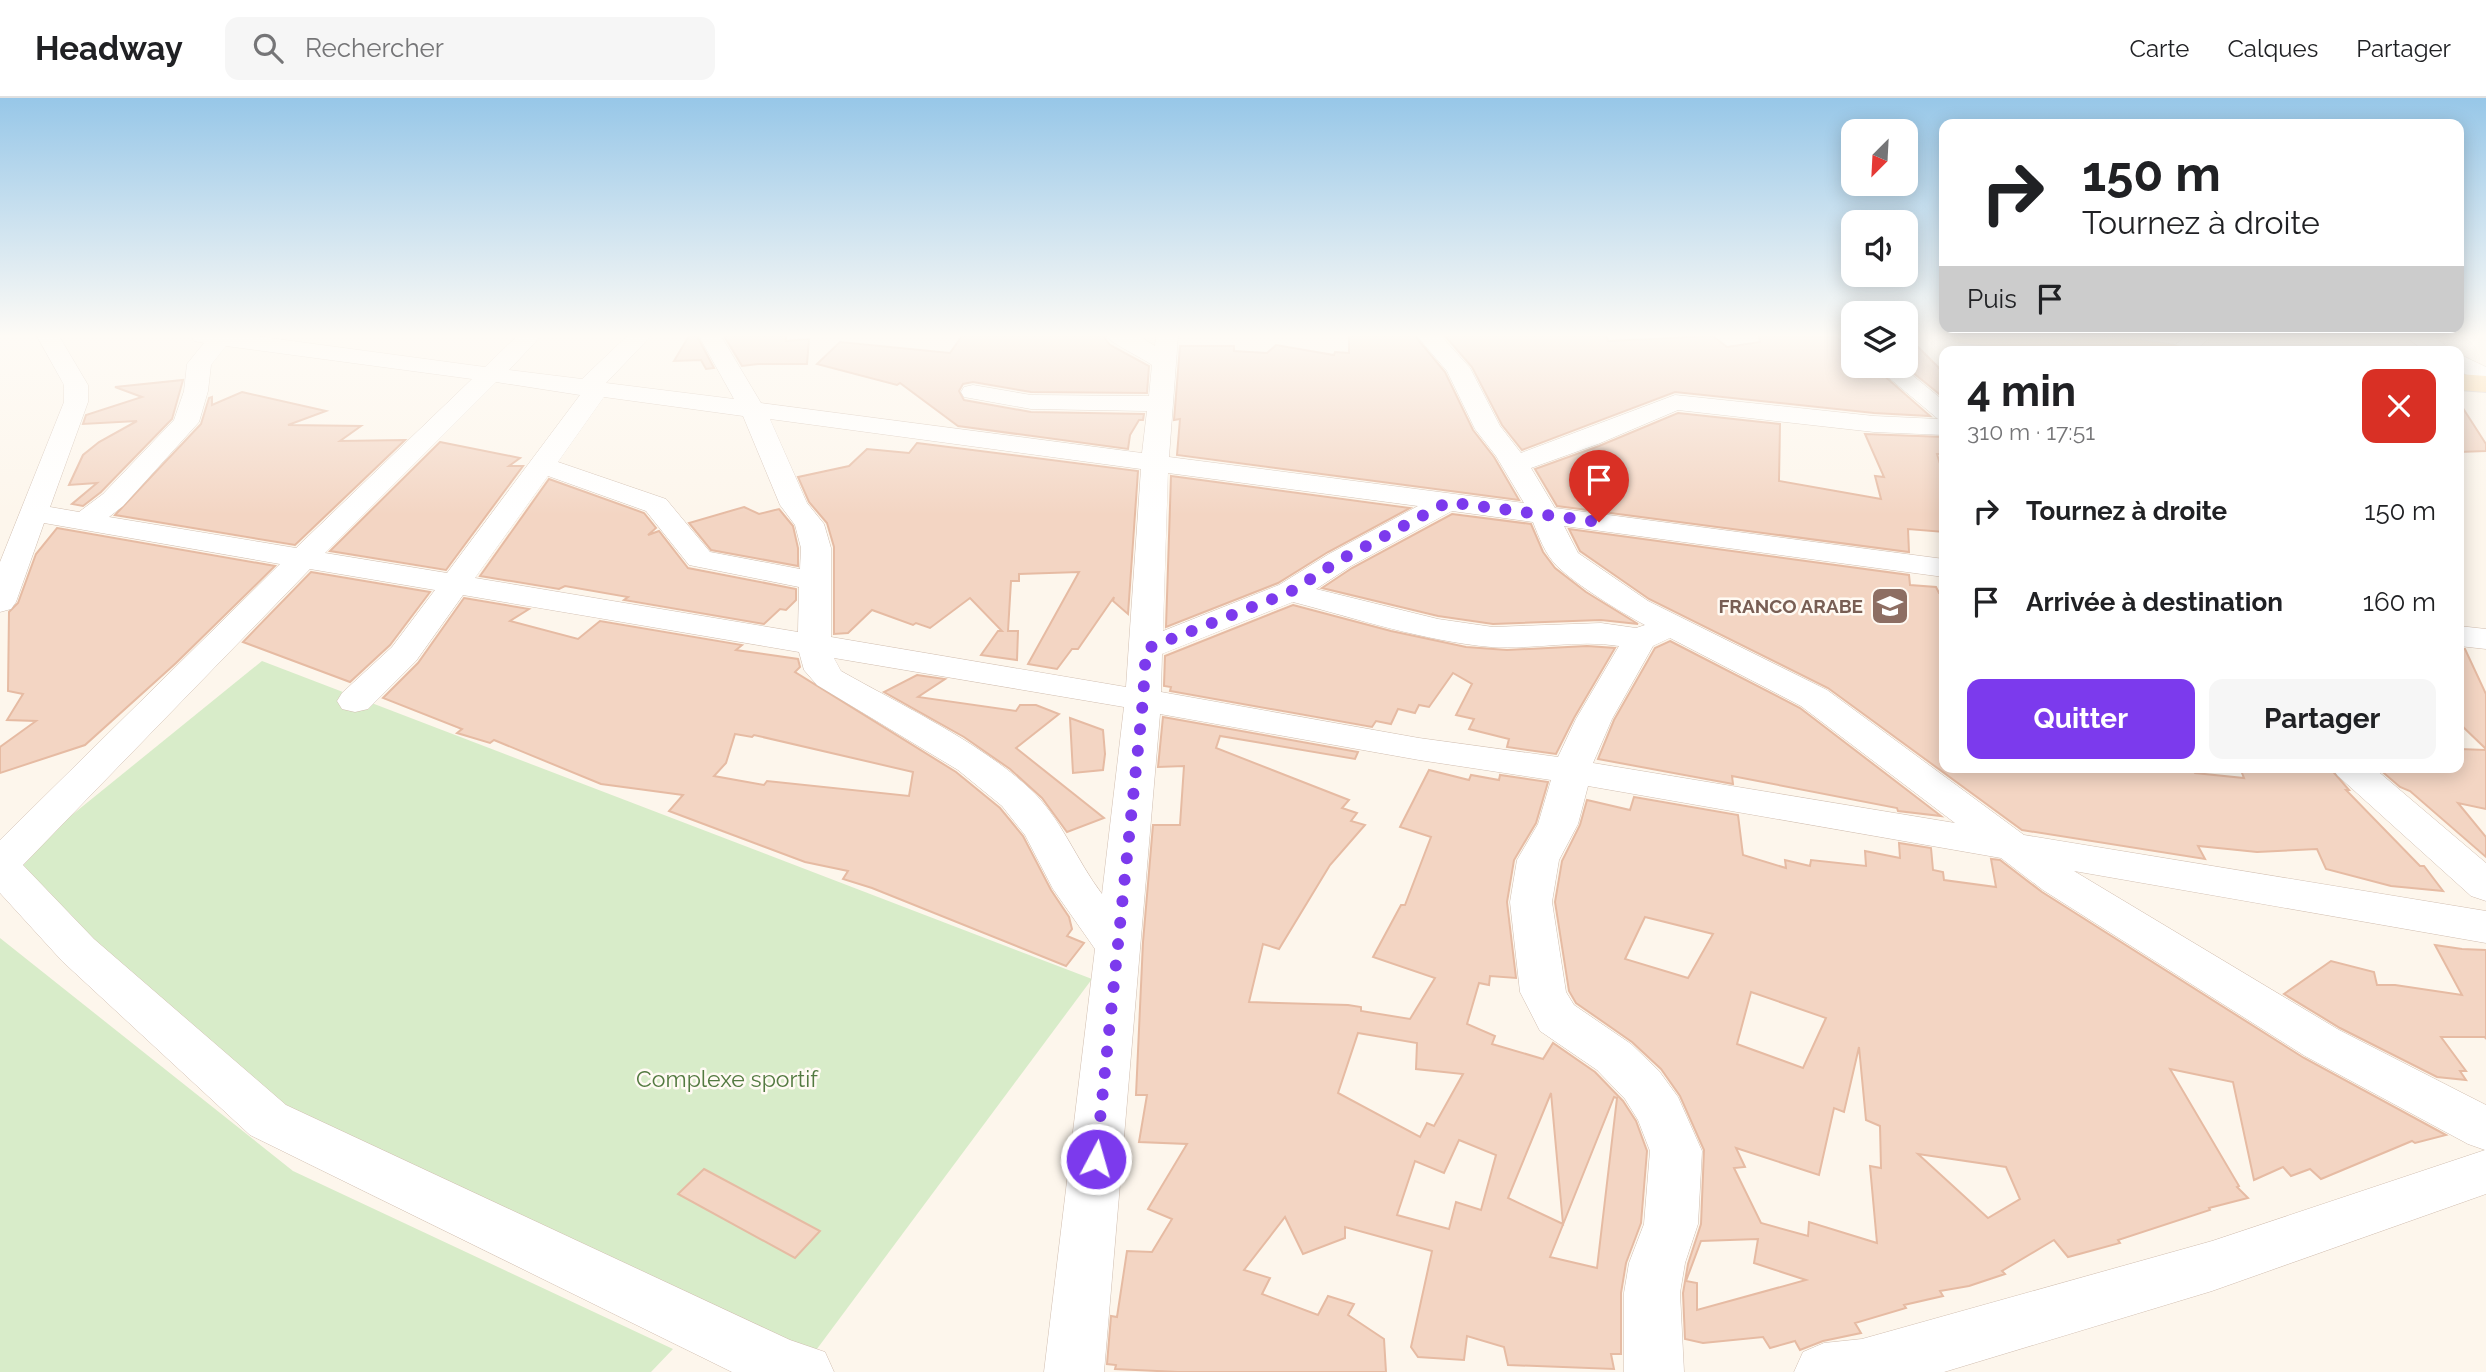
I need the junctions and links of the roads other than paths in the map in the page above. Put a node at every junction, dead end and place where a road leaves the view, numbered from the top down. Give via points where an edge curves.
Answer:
1 (76, 395) edge
2 (195, 395) edge
3 (469, 395) edge
4 (587, 395) edge
5 (633, 395) edge
6 (743, 395) edge
7 (996, 395) edge
8 (1161, 395) edge
9 (1472, 395) edge
10 (1923, 395) edge
11 (1160, 404) junction
12 (1939, 409) edge
13 (754, 411) junction
14 (1939, 427) edge
15 (1155, 462) junction
16 (1515, 464) junction
17 (541, 465) junction
18 (1448, 502) junction
19 (34, 513) junction
20 (1545, 515) junction
21 (83, 523) junction
22 (303, 558) junction
23 (1939, 567) edge
24 (815, 581) junction
25 (456, 585) junction
26 (1290, 592) junction
27 (0, 602) edge
28 (1656, 632) junction
29 (2464, 637) edge
30 (2486, 639) edge
31 (814, 646) junction
32 (1146, 649) junction
33 (1143, 700) junction
34 (355, 701) dead end
35 (1571, 771) junction
36 (2357, 773) edge
37 (2015, 848) junction
38 (0, 865) edge
39 (2486, 886) edge
40 (2486, 927) edge
41 (1117, 946) junction
42 (2486, 1129) edge
43 (2486, 1172) edge
44 (804, 1372) edge
45 (1074, 1372) edge
46 (1654, 1372) edge
47 (1824, 1372) edge

1 - 19 street
2 - 21 street via 186,422 114,500
3 - 22 street
4 - 17 street
5 - 13 street
6 - 13 street
7 - 11 street via 1031,402
8 - 11 street
9 - 16 street via 1488,429
10 - 12 street
11 - 15 street
13 - 15 street
13 - 24 street via 794,505 809,524 816,548
14 - 16 street via 1675,402
15 - 18 street
15 - 32 street
16 - 20 street
17 - 24 street via 656,505 700,559
17 - 25 street
18 - 20 street
18 - 26 street
19 - 21 street
19 - 27 street
20 - 23 street
20 - 28 street via 1567,559 1623,600
21 - 22 street
22 - 25 street
22 - 38 street
24 - 31 street
25 - 31 street
25 - 34 street via 404,654
26 - 28 street via 1466,634 1516,638
26 - 32 street
28 - 35 street via 1594,719
28 - 37 street via 1814,698
29 - 30 street
31 - 33 street
31 - 41 street via 821,670 829,678 971,762 1028,809 1068,879
32 - 33 street
33 - 35 street
33 - 41 street
35 - 37 street
35 - 46 street via 1558,824 1538,860 1531,902 1535,937 1543,992 1558,1018 1614,1057 1642,1084 1660,1112 1675,1151 1671,1224 1652,1293
36 - 39 street
37 - 40 street
37 - 42 street via 2058,880 2311,1036
38 - 44 street via 78,950 268,1120 784,1367
41 - 45 street
43 - 47 street via 2212,1266 1862,1368

